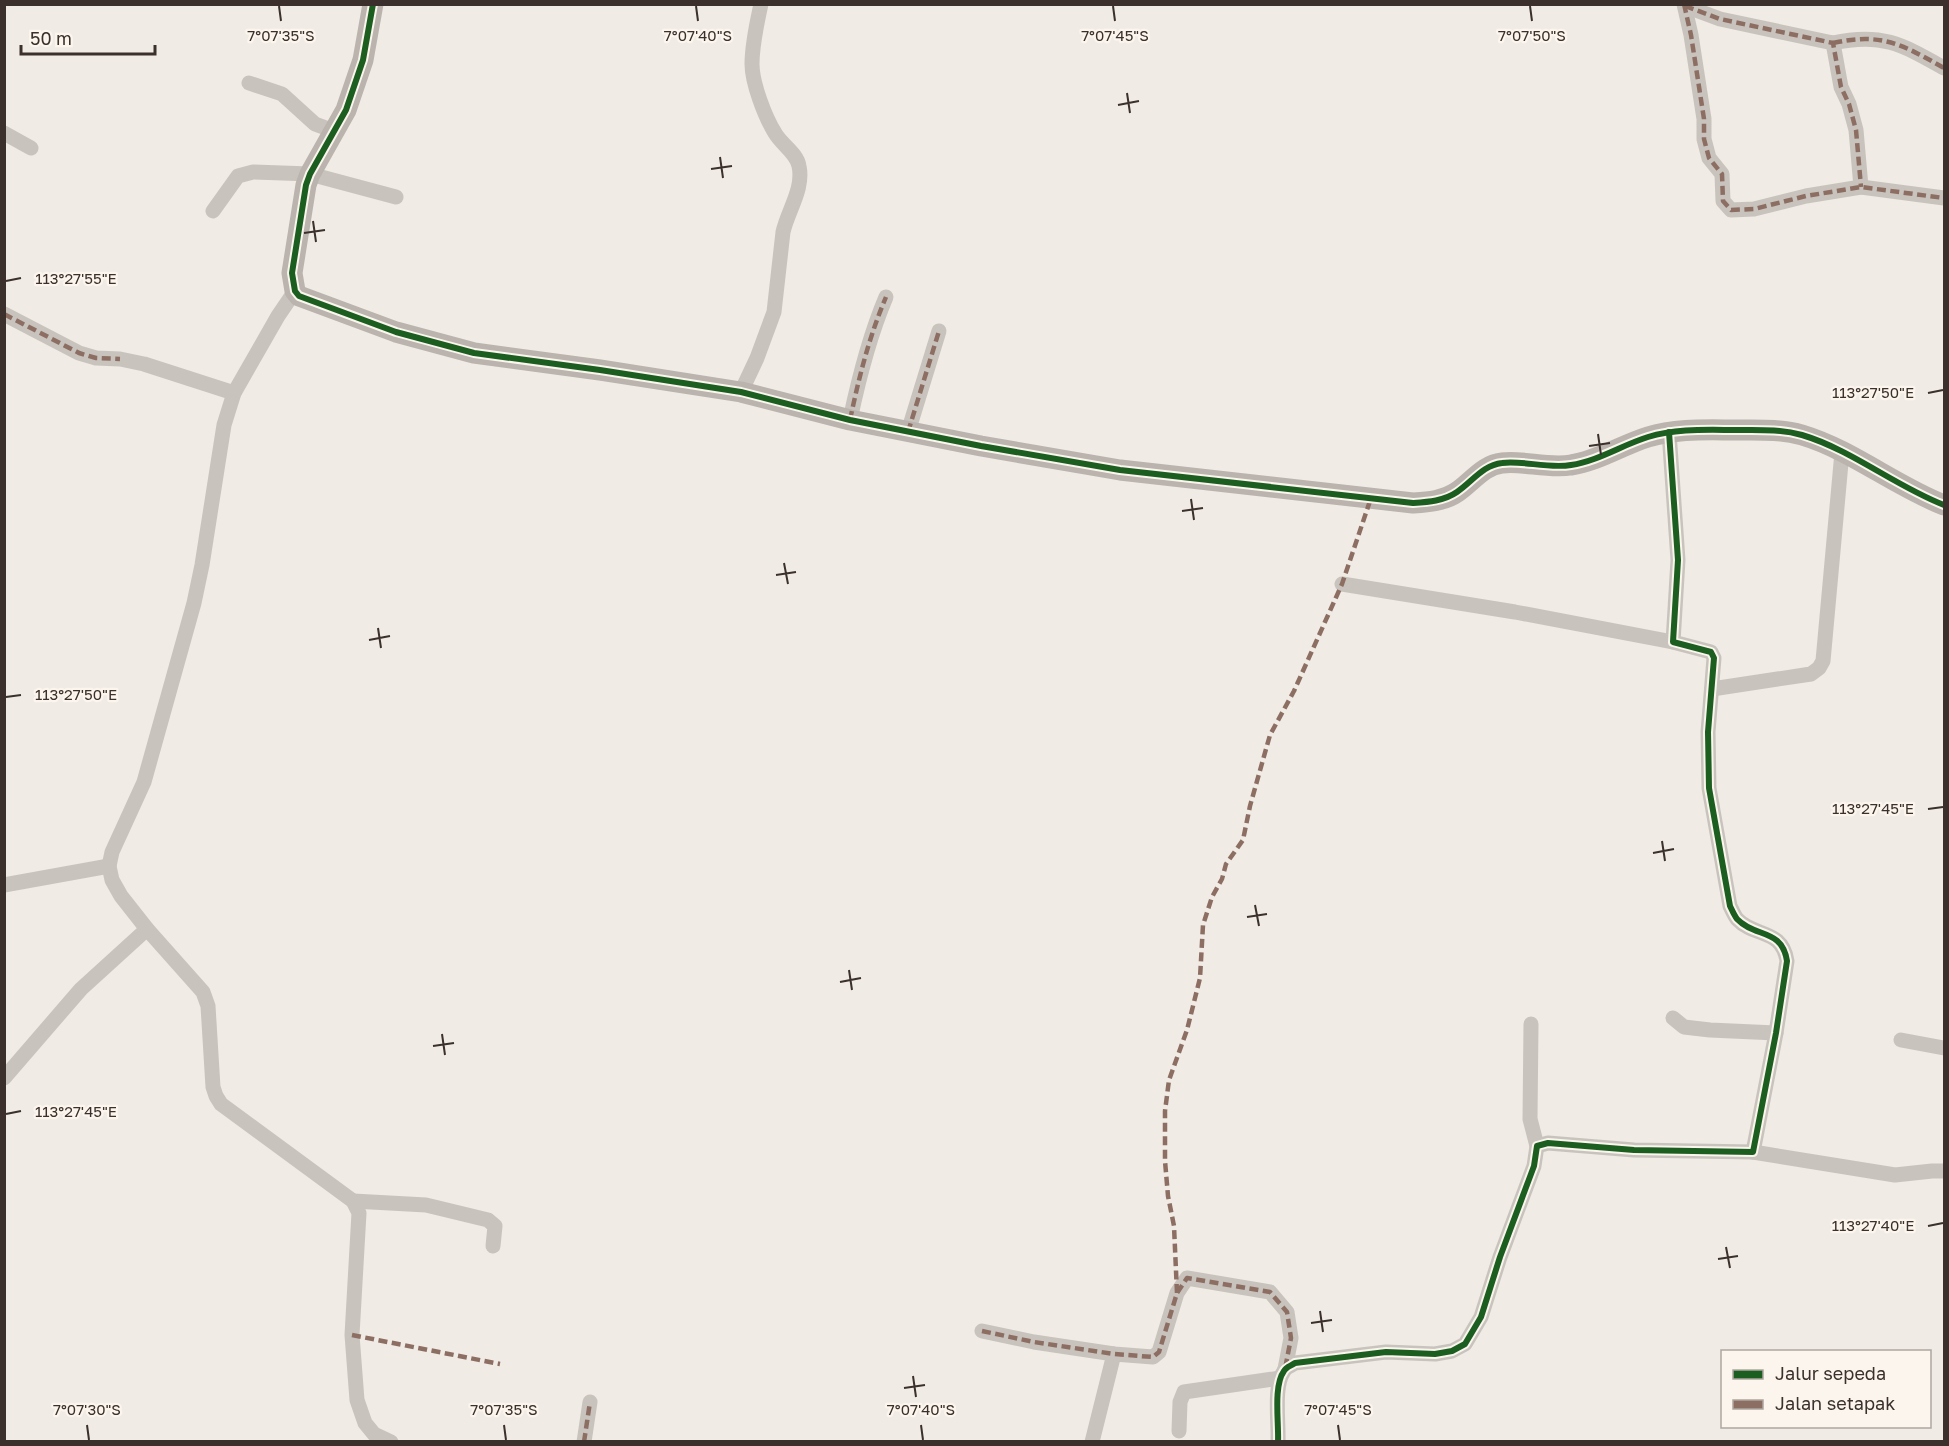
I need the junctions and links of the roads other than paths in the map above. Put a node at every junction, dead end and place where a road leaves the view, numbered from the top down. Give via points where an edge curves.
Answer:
1 (373, 4) edge
2 (761, 4) edge
3 (1684, 5) edge
4 (1833, 43) junction
5 (1944, 68) edge
6 (249, 83) dead end
7 (334, 131) junction
8 (4, 133) edge
9 (31, 148) dead end
10 (310, 174) junction
11 (1861, 187) junction
12 (396, 197) dead end
13 (1944, 198) edge
14 (213, 211) dead end
15 (295, 291) junction
16 (886, 297) dead end
17 (4, 314) edge
18 (939, 331) dead end
19 (741, 392) junction
20 (234, 393) junction
21 (850, 420) junction
22 (908, 432) junction
23 (1669, 432) junction
24 (1842, 452) junction
25 (1944, 505) edge
26 (1342, 584) dead end
27 (1673, 642) junction
28 (1712, 689) junction
29 (109, 866) junction
30 (4, 885) edge
31 (147, 929) junction
32 (1673, 1018) dead end
33 (1531, 1024) dead end
34 (1776, 1033) junction
35 (1901, 1040) dead end
36 (1944, 1048) edge
37 (4, 1078) edge
38 (1537, 1146) junction
39 (1753, 1152) junction
40 (1944, 1171) edge
41 (353, 1200) junction
42 (494, 1246) dead end
43 (981, 1331) dead end
44 (1114, 1354) junction
45 (1283, 1373) junction
46 (590, 1402) dead end
47 (1179, 1431) dead end
48 (391, 1442) edge
49 (584, 1442) edge
50 (1092, 1442) edge
51 (1278, 1442) edge

1 - 7 street via 363,60 346,110
2 - 19 street via 752,64 755,83 775,133 798,162 800,174 783,232 774,312
3 - 4 street via 1720,19
3 - 11 street via 1704,139 1709,158 1722,174 1727,208 1754,209
4 - 5 street via 1884,39
4 - 11 street via 1841,87 1856,130
6 - 7 street via 282,94 315,124
7 - 10 street
8 - 9 street
10 - 12 street
10 - 14 street via 253,172 238,176
10 - 15 street via 292,273
11 - 13 street
15 - 19 street via 307,300 396,332 474,353
15 - 20 street
16 - 21 street via 860,369
17 - 20 street via 79,353 144,364
18 - 22 street
19 - 21 street
20 - 29 street via 224,425 194,603 144,782
21 - 22 street
22 - 23 street via 1120,470 1413,503 1431,502 1456,493 1492,466 1571,465
23 - 24 street via 1771,430 1821,441
23 - 27 street via 1678,560
24 - 25 street
24 - 28 street via 1823,661 1811,674
26 - 27 street
27 - 28 street via 1711,652
28 - 34 street via 1709,788 1730,906 1740,922 1777,939 1786,952
29 - 30 street
29 - 31 street via 121,896
31 - 37 street via 81,989
31 - 41 street via 203,992 208,1006 213,1087 221,1104
32 - 34 street via 1684,1027
33 - 38 street via 1530,1119
34 - 39 street
35 - 36 street
38 - 39 street via 1548,1143 1634,1150
38 - 45 street via 1534,1166 1481,1317 1465,1344 1436,1354 1386,1352 1306,1361
39 - 40 street via 1895,1175
41 - 42 street via 426,1205 488,1220 495,1226
41 - 48 street via 359,1213 352,1335 357,1400 364,1423 374,1434
43 - 44 street
44 - 45 street via 1156,1356 1177,1293 1187,1278 1270,1292 1287,1312 1291,1338
44 - 50 street
45 - 47 street via 1184,1392
45 - 51 street via 1278,1389
46 - 49 street

